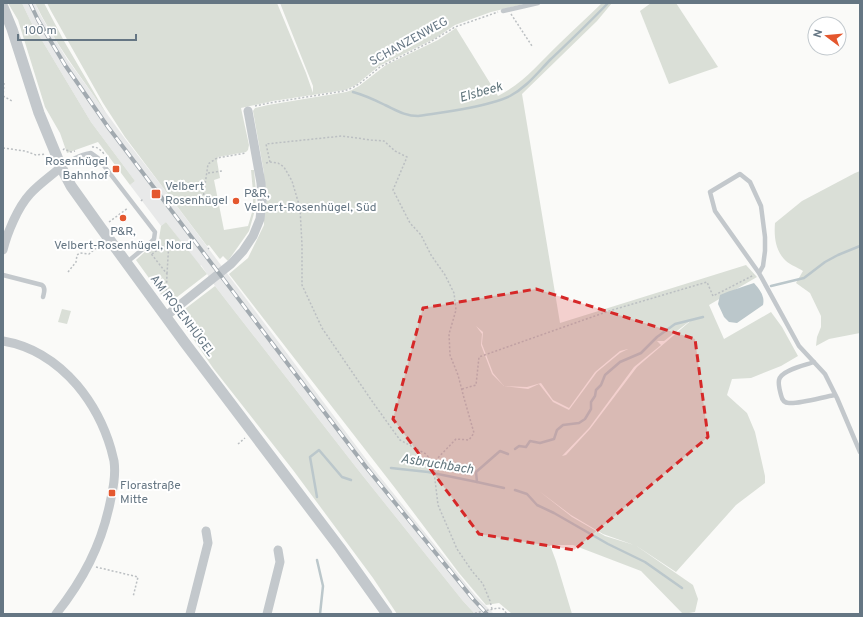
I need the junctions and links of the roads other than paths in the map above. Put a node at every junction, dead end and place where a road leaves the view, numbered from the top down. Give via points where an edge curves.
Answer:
1 (538, 3) edge
2 (3, 7) edge
3 (505, 10) road end
4 (249, 113) road end
5 (61, 167) junction
6 (4, 239) edge
7 (3, 250) edge
8 (126, 262) junction
9 (759, 272) junction
10 (3, 275) edge
11 (43, 297) dead end
12 (166, 316) junction
13 (3, 341) edge
14 (814, 362) junction
15 (835, 395) junction
16 (860, 452) edge
17 (206, 531) dead end
18 (278, 550) dead end
19 (61, 612) edge
20 (190, 614) edge
21 (267, 614) edge
22 (387, 614) edge

1 - 3 lane
2 - 5 street, AM ROSENHÜGEL via 39,113
4 - 12 street via 261,183 260,219 243,252
5 - 6 street via 29,194
5 - 8 street, AM ROSENHÜGEL via 71,186
5 - 8 lane via 77,157 91,153 98,158 155,232 154,239
6 - 7 street
8 - 12 street, AM ROSENHÜGEL
9 - 9 lane via 715,211 710,192 740,174 750,182 761,206 765,244 763,266
9 - 14 lane via 799,346
10 - 11 lane via 42,285 45,289
12 - 22 street, AM ROSENHÜGEL
13 - 19 street via 34,350 70,377 84,393 103,425 114,460 112,493 104,528 88,565
14 - 15 lane via 825,374
14 - 15 lane via 780,376 782,400 797,403
15 - 16 lane
17 - 20 street via 208,543
18 - 21 street via 280,562

